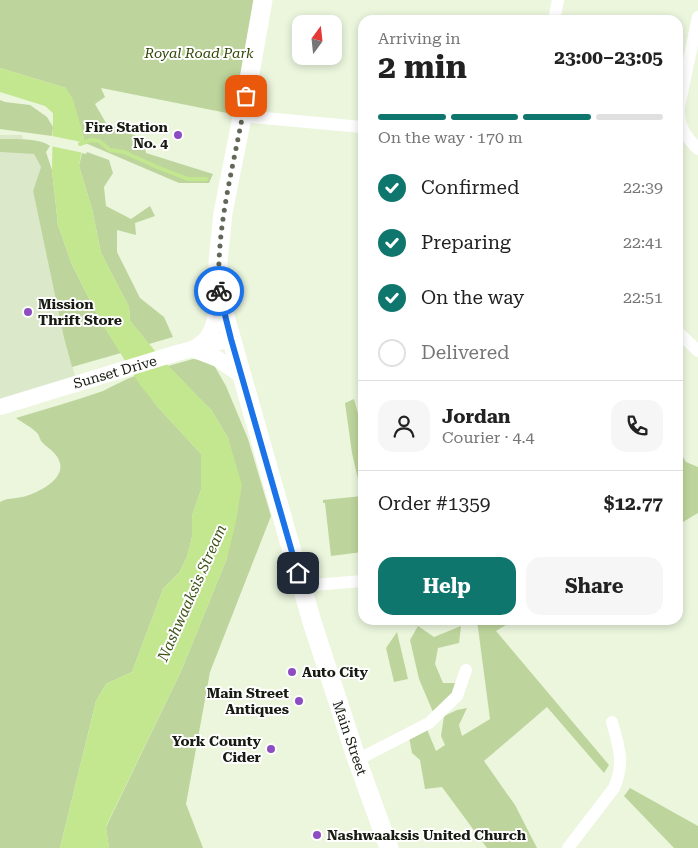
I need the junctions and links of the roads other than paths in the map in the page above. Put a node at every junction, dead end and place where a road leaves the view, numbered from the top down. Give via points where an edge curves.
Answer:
1 (262, 0) edge
2 (558, 0) edge
3 (555, 15) edge
4 (698, 17) edge
5 (683, 84) edge
6 (242, 116) junction
7 (358, 127) edge
8 (683, 133) edge
9 (698, 150) edge
10 (219, 295) junction
11 (683, 337) edge
12 (231, 339) junction
13 (185, 351) junction
14 (698, 351) edge
15 (242, 376) junction
16 (0, 403) edge
17 (358, 582) edge
18 (301, 586) junction
19 (466, 670) dead end
20 (612, 722) dead end
21 (357, 760) junction
22 (389, 848) edge
23 (568, 848) edge

1 - 6 main road, Main Street
2 - 3 street
4 - 5 street
6 - 7 street
6 - 10 main road, Main Street via 223,213 218,261
8 - 9 street
10 - 12 main road, Main Street
10 - 13 street via 210,336
11 - 14 street
12 - 13 street, Sunset Drive
12 - 15 main road, Main Street
13 - 15 street via 218,359
13 - 16 street, Sunset Drive
15 - 18 main road, Main Street
17 - 18 street
18 - 21 main road, Main Street
19 - 21 street via 458,696 429,723
20 - 23 street via 621,755 618,779
21 - 22 main road, Main Street

